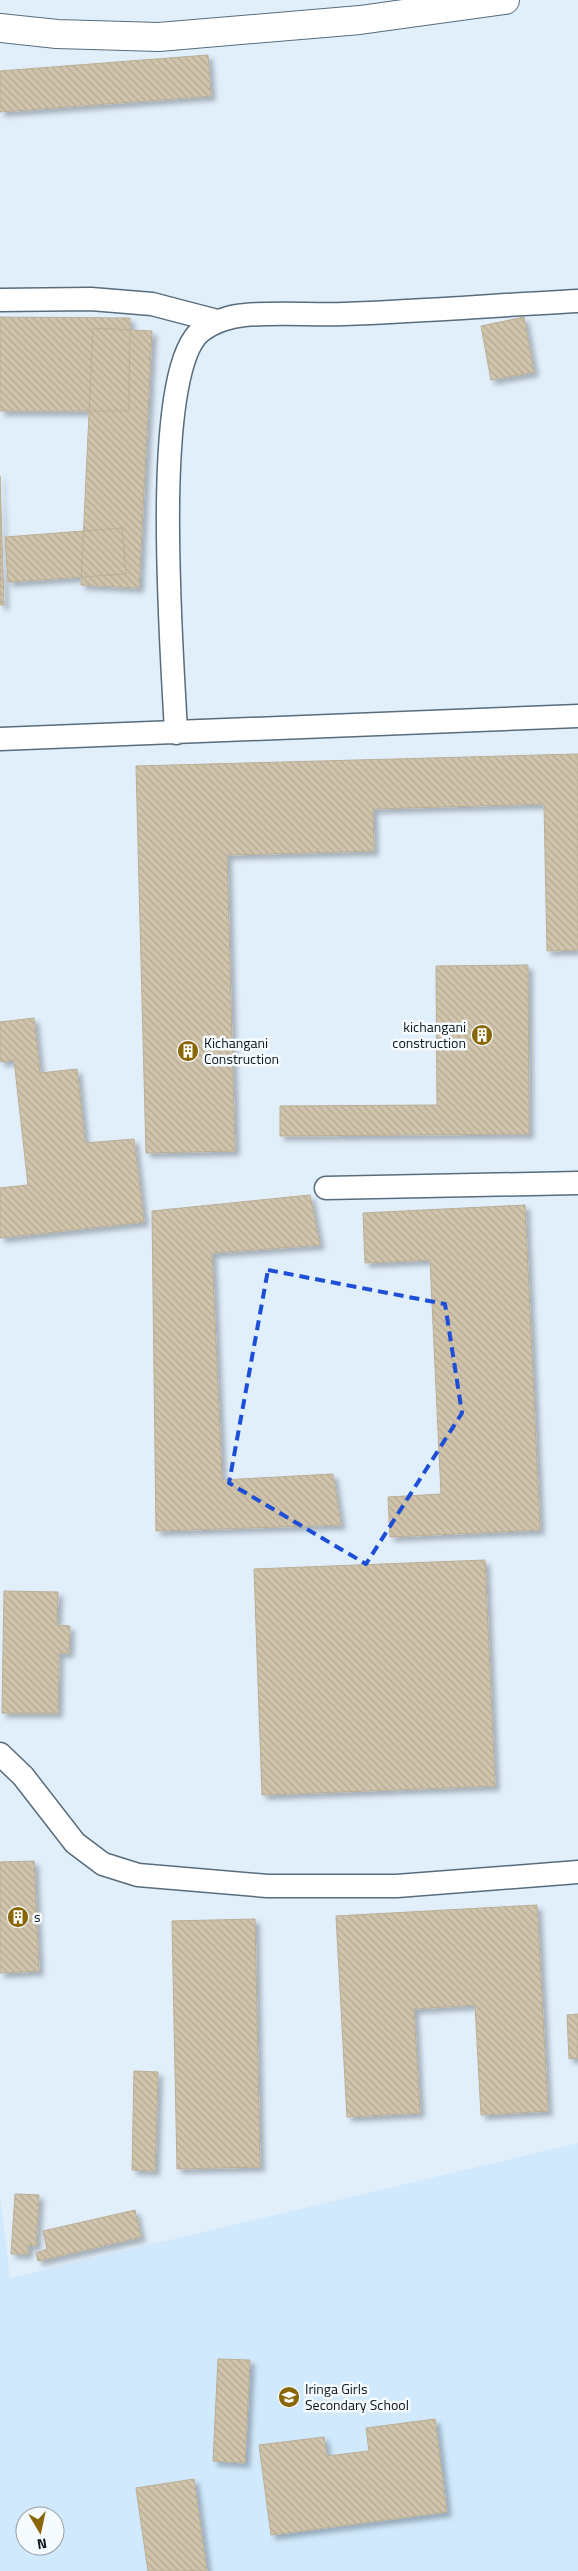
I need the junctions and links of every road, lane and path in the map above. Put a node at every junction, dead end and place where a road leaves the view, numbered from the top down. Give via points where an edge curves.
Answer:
1 (505, 0) edge
2 (0, 28) edge
3 (0, 300) edge
4 (578, 301) edge
5 (217, 321) junction
6 (578, 716) edge
7 (176, 733) junction
8 (0, 739) edge
9 (578, 1183) edge
10 (326, 1188) dead end
11 (0, 1754) edge
12 (578, 1872) edge

1 - 2 street via 360,20 159,37 57,34
3 - 5 lane via 91,299 152,304
4 - 5 lane via 345,314 244,315
5 - 7 lane via 193,339 181,365 169,449 169,565
6 - 7 lane
7 - 8 lane
9 - 10 lane
11 - 12 lane via 23,1776 76,1843 102,1864 138,1875 267,1886 397,1886

